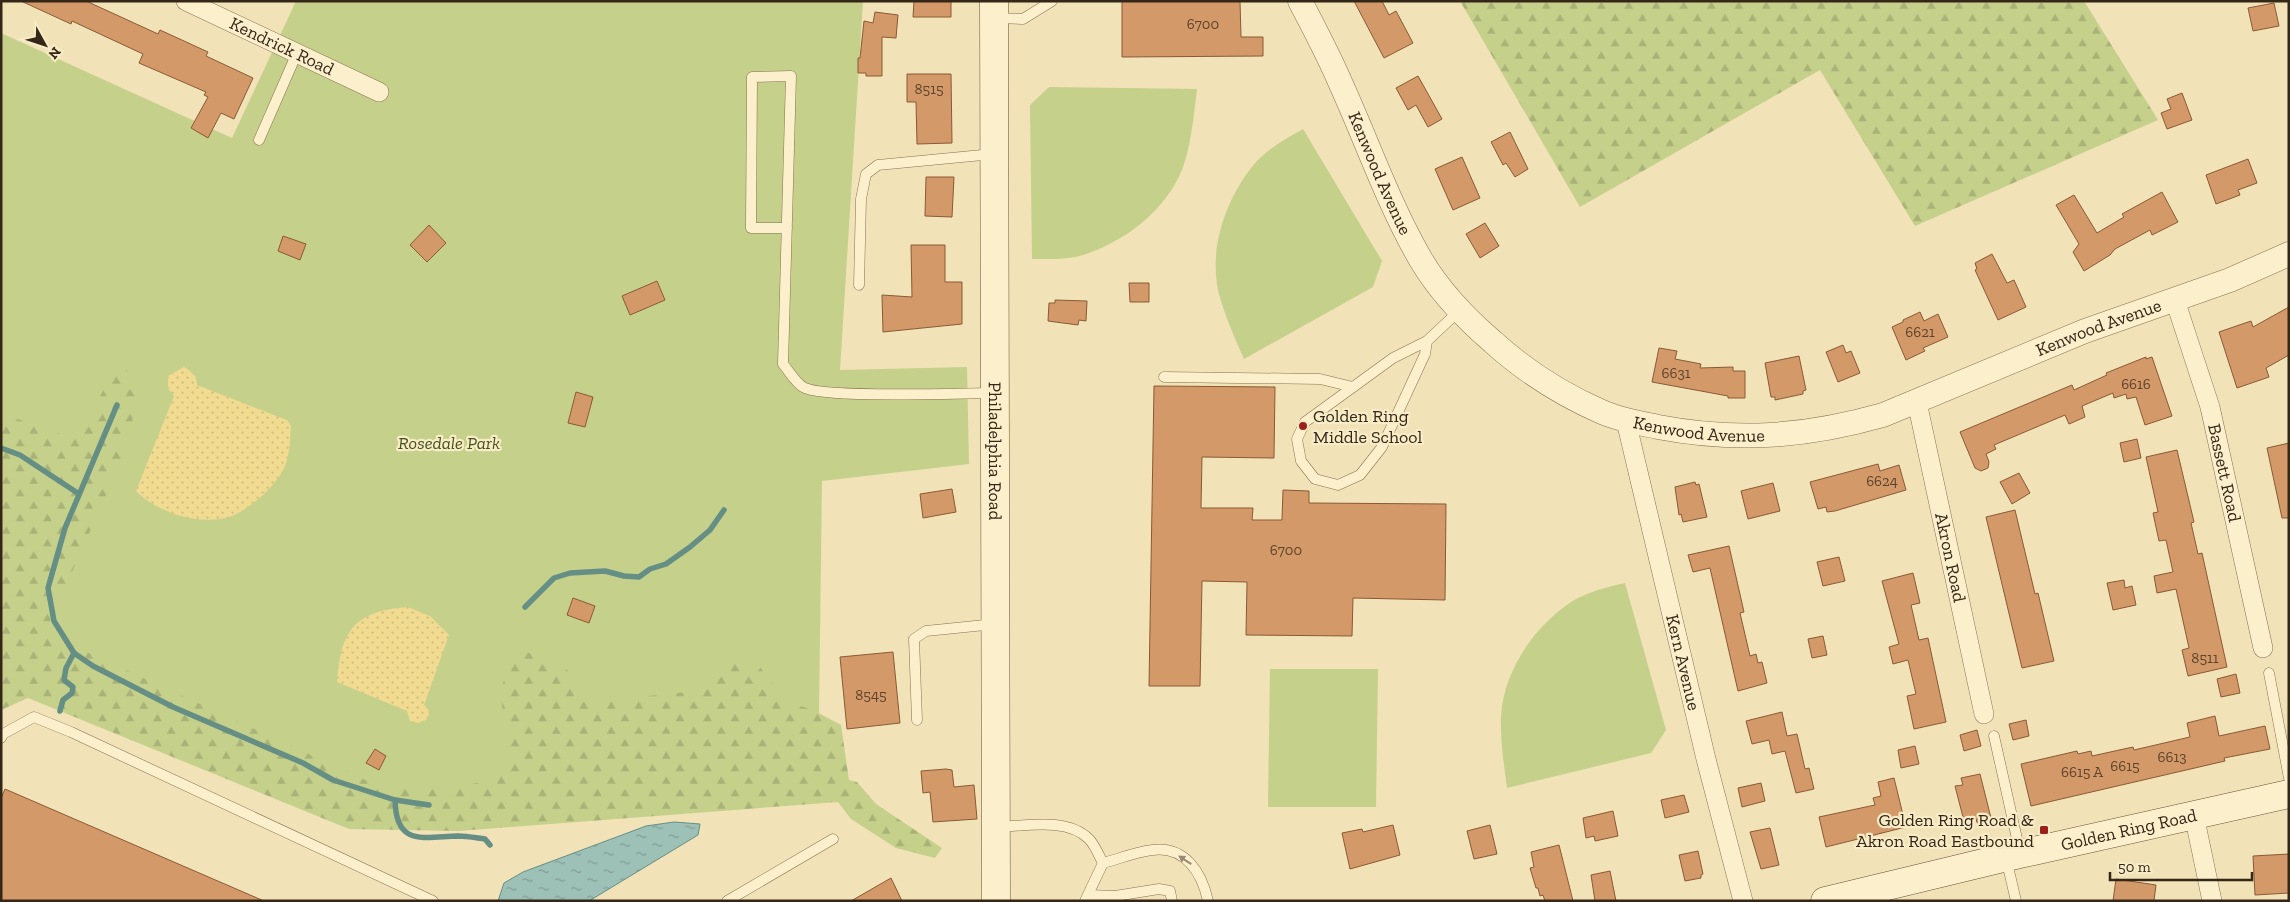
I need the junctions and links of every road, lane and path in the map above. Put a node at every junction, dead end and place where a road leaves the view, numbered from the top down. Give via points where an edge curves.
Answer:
1 (186, 1) edge
2 (1052, 1) edge
3 (1300, 1) edge
4 (994, 9) edge
5 (297, 54) junction
6 (379, 92) dead end
7 (259, 140) dead end
8 (994, 154) junction
9 (787, 228) junction
10 (2289, 254) edge
11 (858, 285) dead end
12 (2175, 300) junction
13 (1459, 312) junction
14 (1427, 341) junction
15 (1164, 377) dead end
16 (1353, 387) junction
17 (994, 393) junction
18 (1917, 402) junction
19 (1626, 421) junction
20 (996, 624) junction
21 (2263, 648) dead end
22 (2269, 673) dead end
23 (1984, 714) dead end
24 (917, 720) dead end
25 (1994, 736) dead end
26 (1, 738) edge
27 (2289, 778) edge
28 (2289, 794) edge
29 (2194, 815) junction
30 (997, 827) junction
31 (833, 839) dead end
32 (2013, 856) junction
33 (1103, 863) junction
34 (1087, 898) edge
35 (433, 901) edge
36 (727, 901) edge
37 (996, 901) edge
38 (1172, 901) edge
39 (1208, 901) edge
40 (1743, 901) edge
41 (1825, 901) edge
42 (2016, 901) edge
43 (2212, 901) edge

1 - 5 street, Kendrick Road
2 - 4 lane via 1023,19
3 - 13 street, Kenwood Avenue via 1340,80 1409,237 1433,278
4 - 8 main road, Philadelphia Road
5 - 6 street, Kendrick Road
5 - 7 lane
8 - 11 lane via 878,165 866,174 861,199
8 - 17 main road, Philadelphia Road
9 - 9 lane via 751,228 752,77 791,76
9 - 17 lane via 783,364 803,387 832,393
10 - 12 street, Kenwood Avenue
12 - 18 street, Kenwood Avenue via 2085,332
12 - 21 street, Bassett Road via 2210,407
13 - 14 lane
13 - 19 street, Kenwood Avenue via 1500,349 1544,381 1603,413
14 - 16 lane via 1393,358
14 - 16 lane via 1426,354 1382,447 1360,475 1338,485 1315,479 1301,461 1297,439 1305,422
15 - 16 lane via 1320,379
17 - 20 main road, Philadelphia Road
18 - 19 street, Kenwood Avenue via 1854,423 1774,436 1713,435
18 - 23 street, Akron Road
19 - 40 street, Kern Avenue
20 - 24 lane via 926,631 914,639
20 - 30 main road, Philadelphia Road
22 - 27 lane
25 - 32 lane
26 - 35 lane via 34,717
28 - 29 main road, Golden Ring Road
29 - 32 main road, Golden Ring Road
29 - 43 street
30 - 33 lane via 1056,825 1076,830 1090,840
30 - 37 main road, Philadelphia Road
31 - 36 lane
32 - 41 main road, Golden Ring Road
32 - 42 lane
33 - 34 lane
39 -> 33 lane via 1200,873 1190,861 1173,852 1153,849
34 - 38 lane via 1159,889 1170,891

